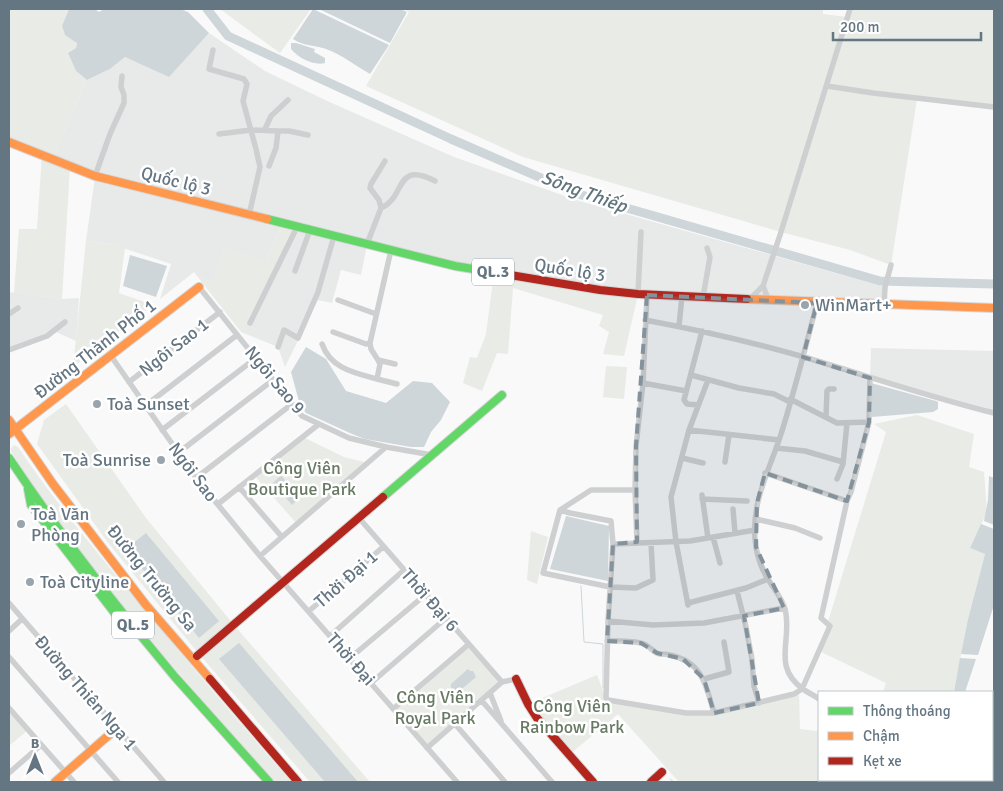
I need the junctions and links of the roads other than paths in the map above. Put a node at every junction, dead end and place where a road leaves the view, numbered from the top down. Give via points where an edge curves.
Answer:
1 (850, 9) edge
2 (213, 50) dead end
3 (122, 76) dead end
4 (826, 86) junction
5 (288, 100) dead end
6 (994, 107) edge
7 (265, 129) junction
8 (252, 130) junction
9 (278, 131) junction
10 (219, 134) dead end
11 (308, 135) dead end
12 (9, 142) edge
13 (384, 161) dead end
14 (270, 166) dead end
15 (95, 176) junction
16 (435, 181) dead end
17 (381, 208) junction
18 (249, 214) junction
19 (297, 227) junction
20 (310, 230) junction
21 (641, 232) dead end
22 (334, 236) junction
23 (367, 244) junction
24 (707, 248) dead end
25 (391, 250) junction
26 (890, 267) dead end
27 (295, 271) dead end
28 (763, 286) junction
29 (199, 287) joint
30 (638, 294) junction
31 (647, 295) junction
32 (682, 296) junction
33 (703, 297) junction
34 (338, 300) dead end
35 (749, 300) junction
36 (769, 301) junction
37 (818, 303) junction
38 (884, 305) junction
39 (18, 308) dead end
40 (994, 308) edge
41 (220, 312) junction
42 (9, 314) edge
43 (376, 314) junction
44 (645, 320) junction
45 (65, 322) dead end
46 (250, 323) dead end
47 (679, 326) junction
48 (702, 331) junction
49 (333, 332) dead end
50 (238, 335) junction
51 (370, 343) junction
52 (322, 344) dead end
53 (278, 347) dead end
54 (9, 350) edge
55 (111, 356) junction
56 (803, 357) junction
57 (256, 358) junction
58 (378, 360) junction
59 (395, 364) dead end
60 (691, 375) junction
61 (870, 378) junction
62 (377, 379) junction
63 (273, 380) junction
64 (708, 380) junction
65 (129, 382) junction
66 (642, 383) junction
67 (397, 384) dead end
68 (834, 389) dead end
69 (686, 391) junction
70 (502, 395) dead end
71 (790, 401) junction
72 (292, 404) junction
73 (145, 406) junction
74 (698, 406) junction
75 (994, 413) edge
76 (826, 416) junction
77 (9, 420) edge
78 (869, 422) junction
79 (847, 423) junction
80 (319, 424) junction
81 (162, 430) junction
82 (689, 430) junction
83 (12, 432) edge
84 (728, 435) junction
85 (779, 440) junction
86 (386, 448) junction
87 (776, 448) junction
88 (178, 453) junction
89 (432, 455) junction
90 (9, 458) edge
91 (682, 458) junction
92 (725, 462) dead end
93 (843, 462) junction
94 (702, 463) dead end
95 (44, 469) junction
96 (765, 473) junction
97 (196, 478) junction
98 (837, 480) dead end
99 (240, 487) junction
100 (635, 490) junction
101 (747, 501) dead end
102 (847, 501) junction
103 (218, 504) junction
104 (732, 509) dead end
105 (560, 510) junction
106 (359, 518) junction
107 (756, 519) junction
108 (755, 530) junction
109 (735, 533) junction
110 (282, 537) junction
111 (711, 537) junction
112 (820, 538) dead end
113 (637, 542) junction
114 (676, 542) junction
115 (651, 543) junction
116 (612, 544) junction
117 (384, 546) junction
118 (260, 556) junction
119 (720, 563) dead end
120 (404, 570) junction
121 (768, 579) junction
122 (284, 582) junction
123 (610, 587) junction
124 (737, 591) junction
125 (426, 594) junction
126 (9, 603) edge
127 (784, 608) junction
128 (309, 610) junction
129 (744, 616) junction
130 (446, 618) junction
131 (22, 619) junction
132 (608, 622) junction
133 (9, 631) edge
134 (330, 636) junction
135 (607, 641) junction
136 (724, 642) dead end
137 (469, 644) junction
138 (198, 656) junction
139 (9, 657) edge
140 (350, 658) junction
141 (516, 679) joint
142 (704, 679) junction
143 (502, 682) junction
144 (371, 683) junction
145 (802, 689) junction
146 (490, 693) junction
147 (818, 698) edge
148 (482, 701) junction
149 (759, 702) junction
150 (9, 708) edge
151 (234, 708) junction
152 (393, 708) junction
153 (714, 713) junction
154 (455, 724) junction
155 (502, 725) junction
156 (117, 728) junction
157 (41, 745) junction
158 (427, 748) junction
159 (90, 751) junction
160 (287, 769) junction
161 (662, 772) dead end
162 (9, 773) edge
163 (65, 773) junction
164 (54, 782) edge
165 (74, 782) edge
166 (118, 782) edge
167 (164, 782) edge
168 (269, 782) edge
169 (298, 782) edge
170 (305, 782) edge
171 (458, 782) edge
172 (505, 782) edge
173 (552, 782) edge
174 (593, 782) edge
175 (651, 782) edge

1 - 4 street
2 - 8 street via 208,68 244,79 247,84 243,101
3 - 15 street via 124,103
4 - 6 street
4 - 28 street
5 - 7 street via 271,116
7 - 8 street
7 - 9 street
8 - 10 street
8 - 18 street via 260,167
9 - 11 street
9 - 14 street
12 - 15 main road, Quốc lộ 3 / QL.3
13 - 17 street via 370,188 380,200
15 - 18 main road, Quốc lộ 3 / QL.3
16 - 17 street via 422,174 409,176 390,202
17 - 23 street
18 - 19 main road, Quốc lộ 3 / QL.3
19 - 20 main road, Quốc lộ 3 / QL.3
19 - 46 street
20 - 22 main road, Quốc lộ 3 / QL.3
20 - 27 street
21 - 30 street
22 - 23 main road, Quốc lộ 3 / QL.3
22 - 53 street via 318,292 298,338 284,330
23 - 25 main road, Quốc lộ 3 / QL.3
24 - 33 street via 710,257
25 - 30 main road, Quốc lộ 3 / QL.3 via 455,266
25 - 43 street
26 - 38 street
28 - 35 street
28 - 36 street
29 - 41 street, Ngôi Sao 9
29 - 55 main road, Đường Thành Phố 1
30 - 31 main road, Quốc lộ 3 / QL.3
31 - 32 main road, Quốc lộ 3 / QL.3
31 - 44 street
32 - 33 main road, Quốc lộ 3 / QL.3
32 - 47 street
33 - 35 main road, Quốc lộ 3 / QL.3
34 - 43 street
35 - 36 main road, Quốc lộ 3 / QL.3
36 - 37 main road, Quốc lộ 3 / QL.3
37 - 38 main road, Quốc lộ 3 / QL.3
37 - 56 street
38 - 40 main road, Quốc lộ 3 / QL.3
39 - 42 street
41 - 50 street, Ngôi Sao 9
41 - 65 street, Ngôi Sao 1
43 - 51 street
44 - 47 street
44 - 66 street
45 - 54 street via 47,336
47 - 48 street
48 - 56 street
48 - 60 street
49 - 51 street
50 - 57 street, Ngôi Sao 9
50 - 73 street
51 - 58 street
52 - 62 street via 326,354 347,371
55 - 65 street, Ngôi Sao
55 - 83 main road, Đường Thành Phố 1
56 - 61 street
56 - 71 street
57 - 63 street, Ngôi Sao 9
57 - 81 street
58 - 59 street
58 - 62 street
60 - 64 street
60 - 69 street
61 - 75 street
61 - 78 street
62 - 67 street
63 - 72 street, Ngôi Sao 9
63 - 88 street
64 - 71 street via 774,394
64 - 74 street
65 - 73 street, Ngôi Sao
66 - 69 street
66 - 100 street
68 - 76 street via 827,391
69 - 74 street via 684,402
70 - 89 main road
71 - 76 street
71 - 85 street
72 - 80 street, Ngôi Sao 9 via 302,416
72 - 97 street
73 - 81 street, Ngôi Sao
74 - 82 street
76 - 79 street via 837,423
77 - 83 main road, Đường Trường Sa / QL.5
78 - 79 street
78 - 102 street
79 - 93 street
80 - 86 street, Ngôi Sao 9 via 349,438
80 - 99 street
81 - 88 street, Ngôi Sao
82 - 84 street
82 - 91 street
83 - 95 main road, Đường Trường Sa / QL.5
84 - 85 street
84 - 92 street
85 - 87 street
86 - 89 street, Ngôi Sao 9
86 - 110 street
87 - 93 street via 808,452
87 - 96 street
88 - 97 street, Ngôi Sao
89 - 106 main road
90 - 168 main road, QL.5 via 27,486 164,663
91 - 94 street
91 - 114 street via 671,497
93 - 98 street
95 - 138 main road, Đường Trường Sa / QL.5 via 55,478 127,572
95 - 151 main road, Đường Trường Sa / QL.5 via 146,605
96 - 102 street
96 - 107 street
97 - 103 street, Ngôi Sao
99 - 103 street
99 - 110 street
100 - 105 street via 591,490
100 - 113 street
101 - 111 street via 702,497
102 - 145 street via 821,618 830,626
103 - 118 street, Ngôi Sao
104 - 109 street
105 - 116 street via 611,521
105 - 123 street via 543,573
106 - 117 street, Thời Đại 6
106 - 122 main road
107 - 108 street
107 - 112 street
108 - 109 street
108 - 121 street via 756,547
109 - 111 street
110 - 118 street
111 - 114 street
111 - 119 street
113 - 115 street
113 - 116 street
114 - 115 street
114 - 124 street via 688,604
115 - 123 street via 653,580 636,588
116 - 123 street
117 - 120 street, Thời Đại 6
117 - 128 street, Thời Đại 1
118 - 122 street, Ngôi Sao
120 - 125 street, Thời Đại 6
120 - 134 street
121 - 124 street
121 - 127 street
122 - 128 street, Thời Đại
122 - 138 main road
123 - 132 street
124 - 129 street
125 - 130 street, Thời Đại 6
125 - 140 street
126 - 131 street, Đường Thiên Nga 1
127 - 129 street
127 - 145 street via 788,633 784,660 787,670
128 - 134 street, Thời Đại
129 - 132 street via 704,623 653,625
129 - 149 street
130 - 137 street, Thời Đại 6
130 - 144 street
131 - 133 street
131 - 156 street, Đường Thiên Nga 1
132 - 135 street
134 - 140 street, Thời Đại
135 - 142 street via 641,643 657,653 670,654 694,667
135 - 153 street via 608,700 686,713
136 - 142 street via 729,672
137 - 143 street, Thời Đại 6
137 - 152 street
138 - 151 main road, Đường Trường Sa / QL.5 via 226,690
139 - 159 street
140 - 144 street, Thời Đại
141 - 143 street
141 - 174 main road via 537,718
142 - 153 street
143 - 146 street
144 - 152 street, Thời Đại
145 - 147 street
145 - 149 street
146 - 148 street
146 - 155 street
148 - 154 street
148 - 155 street
149 - 153 street
150 - 157 street
151 - 160 main road, Đường Trường Sa / QL.5
152 - 158 street, Thời Đại
154 - 158 street
154 - 172 street
155 - 173 street
156 - 159 main road
156 - 167 street, Đường Thiên Nga 1
157 - 162 street
157 - 163 street
158 - 171 street, Thời Đại
159 - 163 main road
159 - 166 street
160 - 169 main road, Đường Trường Sa / QL.5
160 - 170 main road, Đường Trường Sa / QL.5
161 - 175 main road
163 - 164 main road
163 - 165 street

